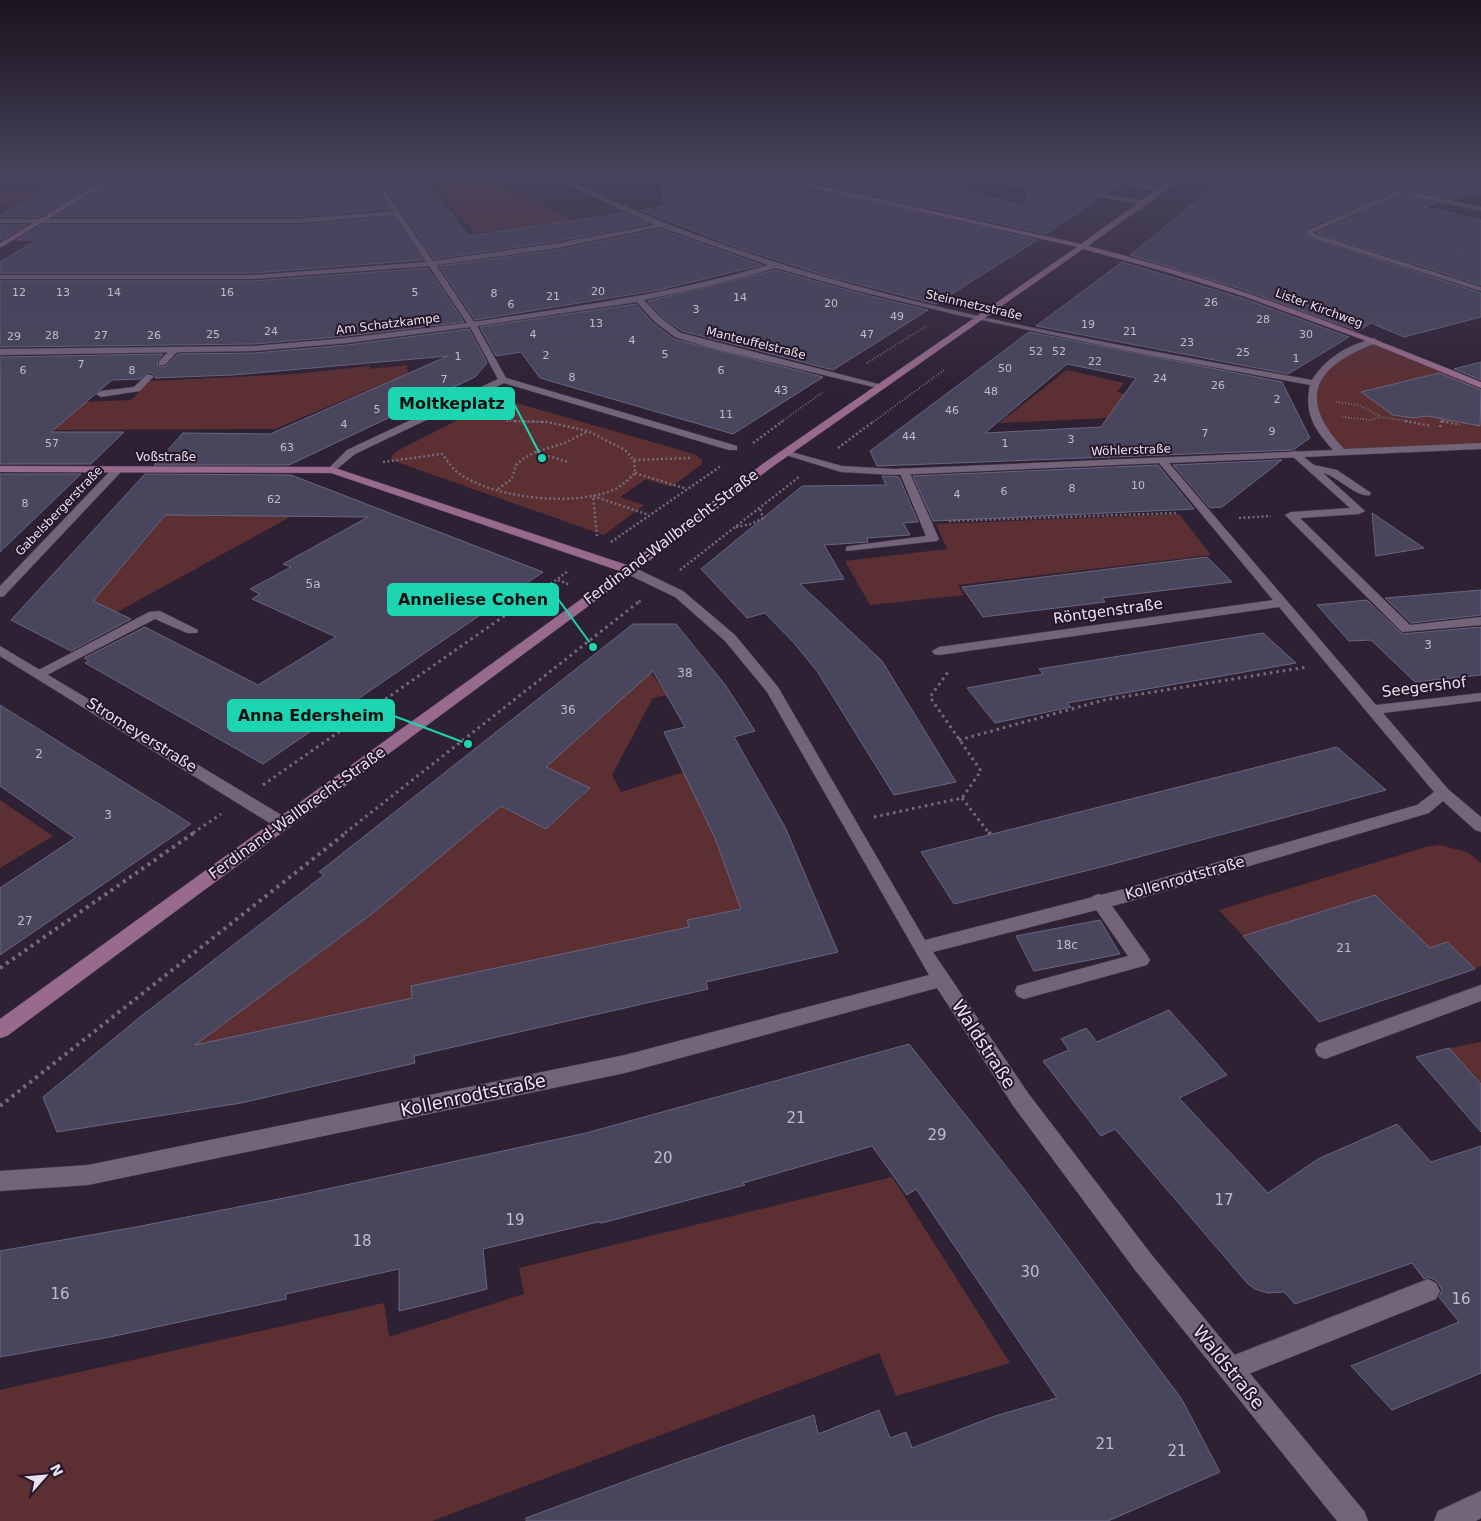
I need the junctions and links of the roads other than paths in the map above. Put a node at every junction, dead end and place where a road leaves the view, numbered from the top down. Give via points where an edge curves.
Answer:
1 (420, 247) edge
2 (546, 247) edge
3 (718, 247) edge
4 (1081, 247) joint
5 (1346, 247) edge
6 (432, 263) junction
7 (773, 266) junction
8 (0, 277) edge
9 (1481, 289) edge
10 (640, 300) junction
11 (978, 318) junction
12 (472, 324) junction
13 (1374, 341) junction
14 (174, 351) junction
15 (0, 352) edge
16 (162, 363) dead end
17 (150, 376) dead end
18 (503, 380) junction
19 (1313, 383) junction
20 (1481, 385) edge
21 (879, 387) junction
22 (101, 394) dead end
23 (1481, 446) edge
24 (733, 448) dead end
25 (1341, 452) junction
26 (784, 454) junction
27 (1296, 454) junction
28 (1162, 461) junction
29 (1309, 467) junction
30 (0, 468) edge
31 (118, 470) junction
32 (332, 470) junction
33 (904, 472) junction
34 (1366, 493) dead end
35 (850, 549) dead end
36 (628, 570) junction
37 (0, 593) edge
38 (1281, 603) junction
39 (1481, 621) edge
40 (192, 630) dead end
41 (0, 650) edge
42 (939, 651) dead end
43 (40, 672) junction
44 (1481, 697) edge
45 (1371, 710) junction
46 (1443, 792) junction
47 (282, 823) junction
48 (1481, 826) edge
49 (1099, 901) junction
50 (921, 948) junction
51 (941, 979) junction
52 (1024, 991) dead end
53 (1481, 993) edge
54 (0, 1030) edge
55 (1325, 1050) dead end
56 (0, 1181) edge
57 (1428, 1291) dead end
58 (1231, 1369) junction
59 (1481, 1504) edge
60 (1354, 1521) edge
61 (1448, 1521) edge

1 - 6 street
2 - 6 street
3 - 7 street, Steinmetzstraße
4 - 11 street, Ferdinand-Wallbrecht-Straße
4 - 13 street, Lister Kirchweg via 1176,273
5 - 9 street
6 - 8 street via 252,277
6 - 12 street
7 - 10 street, Am Schatzkampe via 716,284
7 - 11 street, Steinmetzstraße via 892,299
10 - 12 street, Am Schatzkampe
10 - 21 street, Manteuffelstraße via 658,320 678,335
11 - 19 street, Steinmetzstraße
11 - 21 street, Ferdinand-Wallbrecht-Straße
12 - 14 street, Am Schatzkampe via 290,346
12 - 18 street
13 - 19 street via 1341,354 1324,368
13 - 20 street, Lister Kirchweg
14 - 15 street, Am Schatzkampe
14 - 16 street
17 - 22 street via 137,389
18 - 24 street
18 - 32 street via 351,452
19 - 25 street via 1314,419
21 - 26 street, Ferdinand-Wallbrecht-Straße
23 - 25 street, Wöhlerstraße
25 - 27 street, Wöhlerstraße
26 - 33 street, Wöhlerstraße via 841,469
26 - 36 street, Ferdinand-Wallbrecht-Straße
27 - 28 street, Wöhlerstraße
27 - 29 street
28 - 33 street, Wöhlerstraße
28 - 38 street
29 - 34 street via 1333,472
29 - 39 street via 1360,511 1291,514 1407,628
30 - 31 street, Voßstraße
31 - 32 street, Voßstraße
31 - 37 street, Gabelsbergerstraße
32 - 36 street, Voßstraße
33 - 35 street via 932,539
36 - 47 street, Ferdinand-Wallbrecht-Straße
36 - 50 street, Waldstraße via 679,594 730,638 773,690
38 - 42 street, Röntgenstraße
38 - 45 street
40 - 43 street via 160,615 153,616
41 - 43 street, Stromeyerstraße
43 - 47 street, Stromeyerstraße
44 - 45 street, Seegershof
45 - 46 street
46 - 48 street
46 - 49 street, Kollenrodtstraße via 1424,809
47 - 54 street, Ferdinand-Wallbrecht-Straße
49 - 50 street, Kollenrodtstraße
49 - 52 street via 1141,960
50 - 51 street, Waldstraße
51 - 56 street, Kollenrodtstraße via 625,1064 88,1176
51 - 58 street, Waldstraße via 1021,1100 1143,1262
53 - 55 street
57 - 58 street
58 - 60 street, Waldstraße
59 - 61 street

